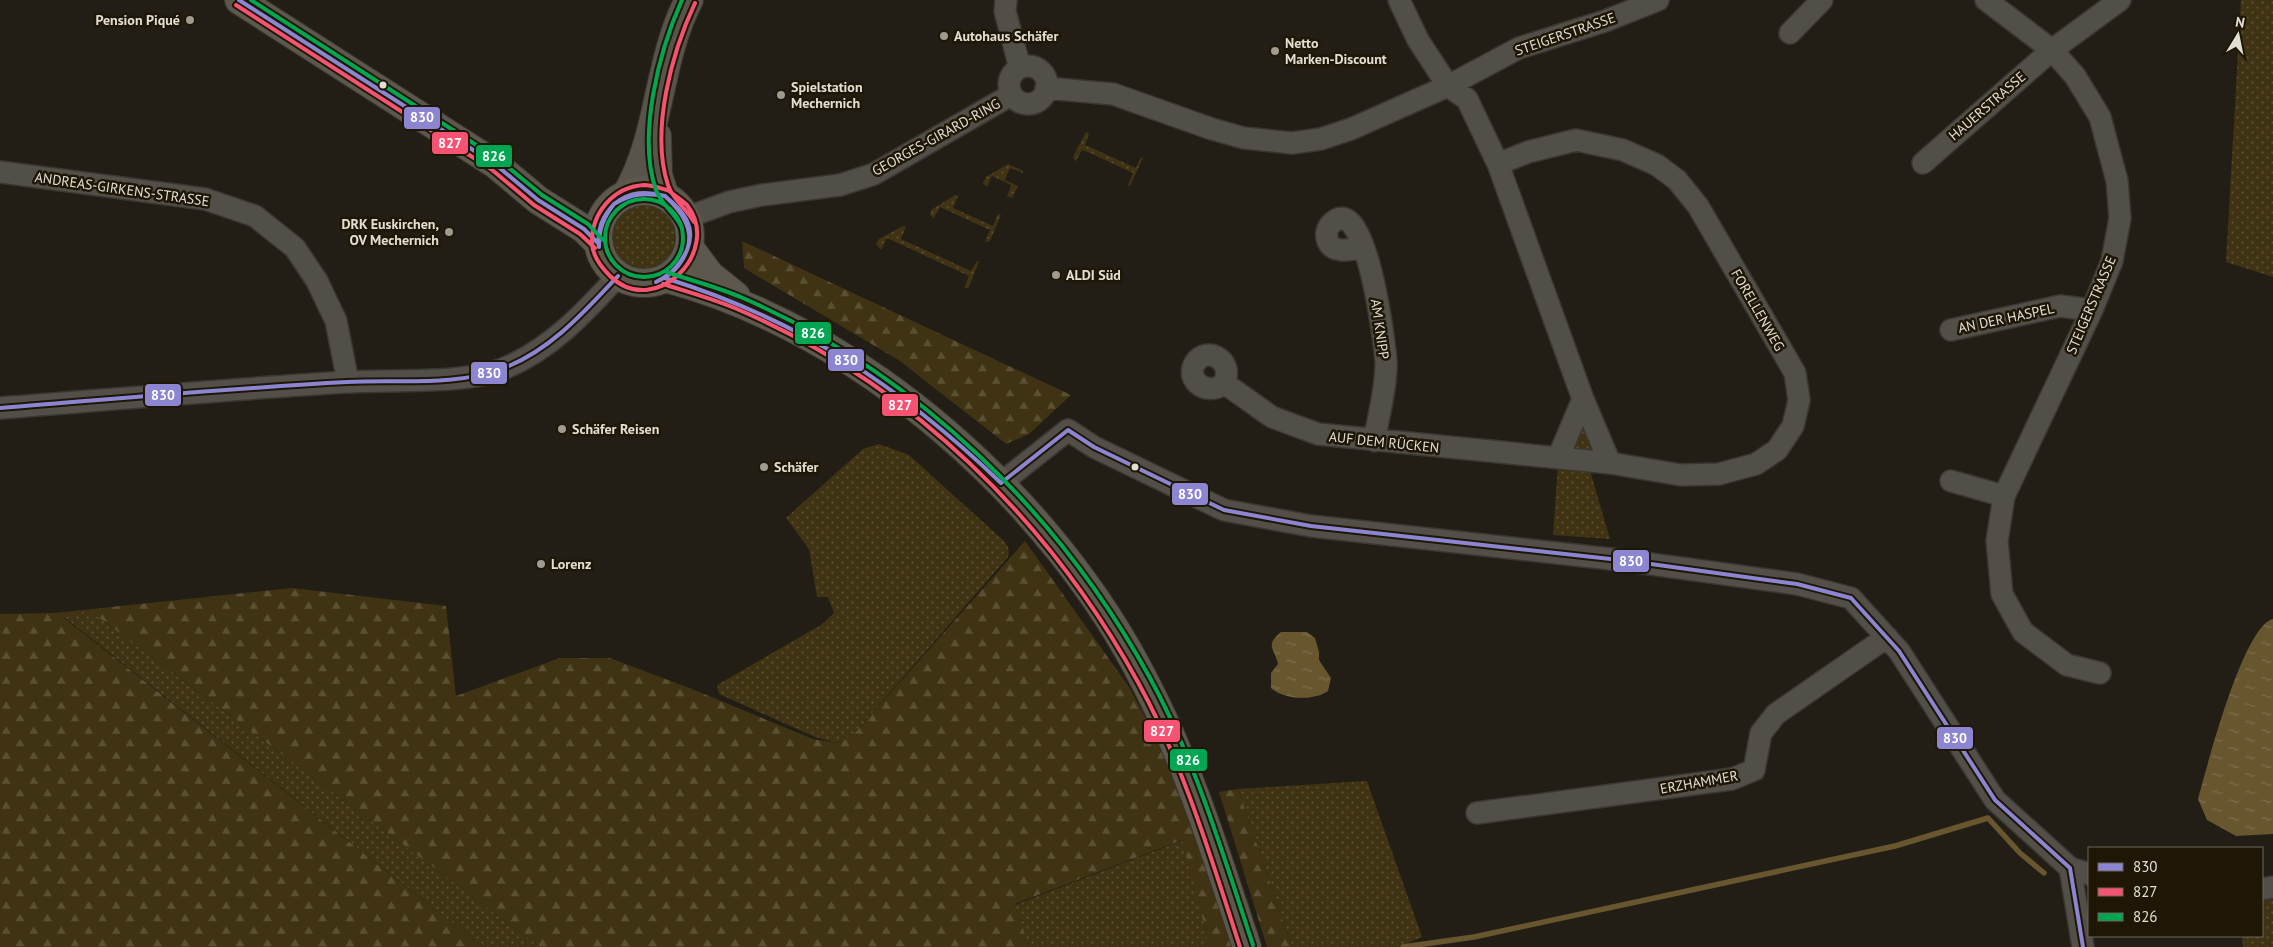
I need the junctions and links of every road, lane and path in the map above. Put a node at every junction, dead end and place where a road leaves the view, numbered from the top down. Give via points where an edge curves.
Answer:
1 (239, 0) edge
2 (689, 0) edge
3 (1006, 0) edge
4 (1400, 0) edge
5 (1658, 0) edge
6 (1822, 0) edge
7 (1986, 0) edge
8 (2120, 0) edge
9 (1790, 33) dead end
10 (2052, 50) junction
11 (1020, 68) junction
12 (1448, 86) junction
13 (1046, 88) junction
14 (1011, 95) junction
15 (657, 107) junction
16 (1923, 163) dead end
17 (495, 164) junction
18 (1498, 164) junction
19 (0, 172) edge
20 (665, 196) junction
21 (617, 202) junction
22 (686, 218) junction
23 (598, 244) junction
24 (689, 247) junction
25 (1363, 247) dead end
26 (618, 276) junction
27 (665, 278) junction
28 (2092, 310) junction
29 (760, 313) junction
30 (1951, 330) dead end
31 (348, 382) junction
32 (1224, 383) dead end
33 (1583, 399) junction
34 (0, 408) edge
35 (1374, 442) junction
36 (1558, 458) junction
37 (1602, 462) junction
38 (1951, 480) dead end
39 (1001, 483) junction
40 (2004, 496) junction
41 (1887, 637) junction
42 (2100, 673) dead end
43 (1477, 813) dead end
44 (2079, 871) edge
45 (1247, 947) edge
46 (2083, 947) edge

1 - 17 main road
2 - 15 main road via 672,47
3 - 11 street via 1004,11
4 - 12 street via 1418,40
5 - 12 street, STEIGERSTRASSE via 1605,21 1519,48
6 - 9 street
7 - 10 street, STEIGERSTRASSE
8 - 10 street, HAUERSTRASSE
10 - 16 street, HAUERSTRASSE
10 - 28 street, STEIGERSTRASSE via 2075,76 2100,116 2117,181 2120,218 2112,262
11 - 13 street via 1037,69 1046,79
11 - 14 street, GEORGES-GIRARD-RING via 1009,81
12 - 13 street via 1351,129 1292,143 1244,138 1212,130 1113,94
12 - 18 street via 1467,99
13 - 14 street, GEORGES-GIRARD-RING via 1041,98 1029,104
14 - 22 street, GEORGES-GIRARD-RING via 874,174 840,184 728,202
15 - 20 main road via 657,166
15 - 21 main road via 642,164
17 - 21 main road via 546,184 582,204
17 - 23 main road via 538,200 584,229
18 - 33 street
18 - 37 street, FORELLENWEG via 1528,152 1576,140 1623,150 1657,165 1677,180 1698,206 1795,373 1798,400 1793,426 1777,450 1756,464 1719,474 1681,475
19 - 31 street, ANDREAS-GIRKENS-STRASSE via 205,199 255,216 295,248 317,281 336,321
20 - 21 main road via 639,192
20 - 22 main road via 681,209
21 - 23 main road via 598,232
22 - 24 main road
23 - 26 main road via 602,256
24 - 27 main road via 681,265
24 - 29 main road via 710,275
25 - 35 street, AM KNIPP via 1379,310 1386,364
26 - 27 main road via 641,284
26 - 31 street via 590,308 541,350 505,369 476,377
27 - 29 main road
28 - 30 street, AN DER HASPEL via 2060,306
28 - 40 street, STEIGERSTRASSE
29 - 39 main road via 809,337 900,397 943,430
31 - 34 street
32 - 35 street, AUF DEM RÜCKEN via 1272,417 1318,434
33 - 36 street
33 - 37 street
35 - 36 street, AUF DEM RÜCKEN
36 - 37 street, AUF DEM RÜCKEN
38 - 40 street
39 - 41 street via 1068,430 1094,447 1224,510 1311,526 1629,561 1797,584 1851,598
39 - 45 main road via 1076,569 1138,668 1186,770
40 - 42 street, STEIGERSTRASSE via 1997,540 2002,594 2022,632 2068,665
41 - 43 street, ERZHAMMER via 1776,714 1761,733 1754,770 1732,779
41 - 44 street via 1900,651 1995,800
44 - 46 street

